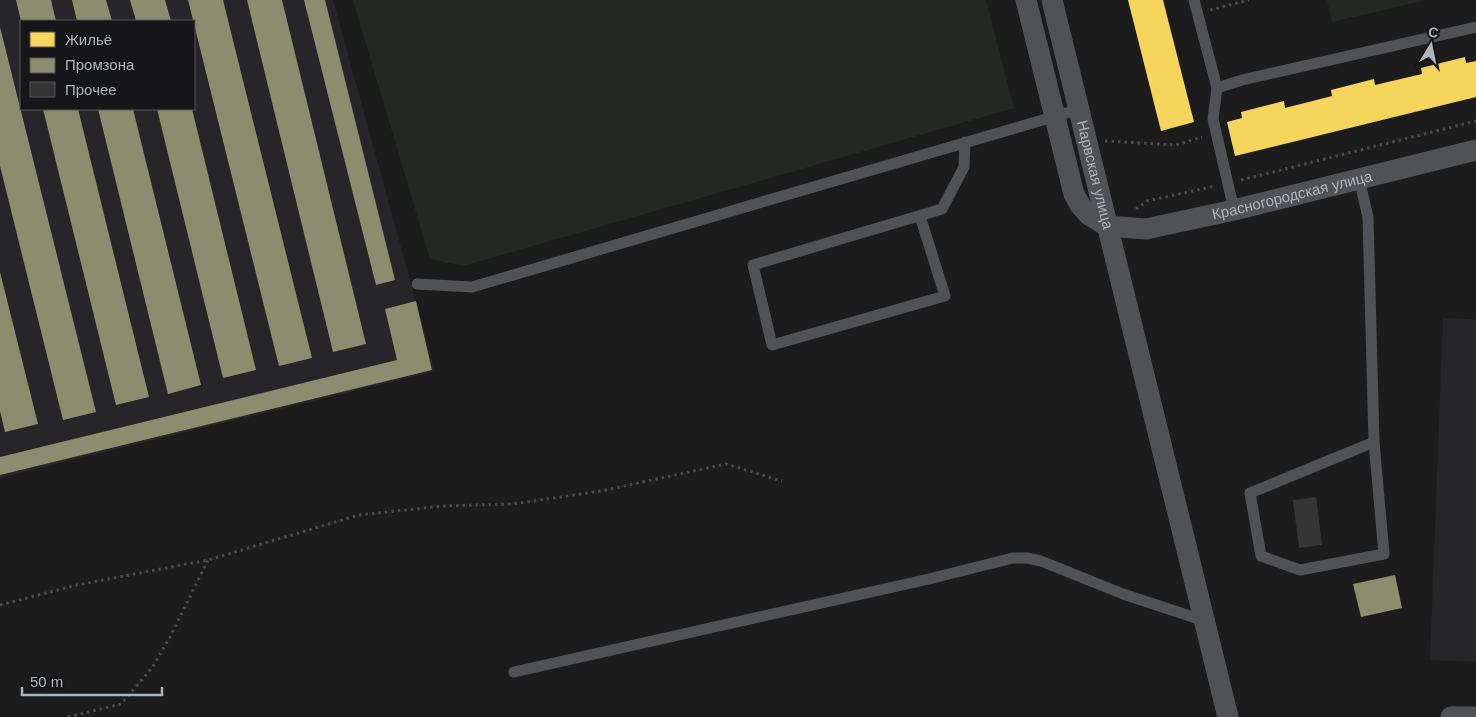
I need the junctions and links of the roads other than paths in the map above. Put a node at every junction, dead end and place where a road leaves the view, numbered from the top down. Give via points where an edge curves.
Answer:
1 (1026, 0) edge
2 (1052, 0) edge
3 (1194, 0) edge
4 (1476, 27) edge
5 (1217, 88) junction
6 (1080, 109) junction
7 (1055, 117) junction
8 (965, 142) junction
9 (1476, 150) edge
10 (1359, 179) junction
11 (1234, 210) junction
12 (920, 216) junction
13 (1107, 226) junction
14 (417, 284) dead end
15 (1374, 442) junction
16 (1205, 621) junction
17 (514, 672) dead end
18 (1228, 717) edge
19 (1451, 717) edge
20 (1476, 717) edge

1 - 7 street, Нарвская улица
2 - 6 street, Нарвская улица
3 - 5 lane
4 - 5 lane
5 - 11 lane via 1213,118
6 - 7 lane
6 - 13 street, Нарвская улица
7 - 8 lane
7 - 13 street, Нарвская улица via 1074,194 1089,215
8 - 12 lane via 964,167 942,209
8 - 14 lane via 472,287
9 - 10 street, Красногородская улица
10 - 11 street, Красногородская улица
10 - 15 lane via 1368,217
11 - 13 street, Красногородская улица via 1146,229
12 - 12 lane via 753,265 772,345 945,296
13 - 16 street
15 - 15 lane via 1384,554 1300,570 1261,556 1250,493
16 - 17 lane via 1123,594 1041,561 1013,558
16 - 18 street
19 - 20 street

